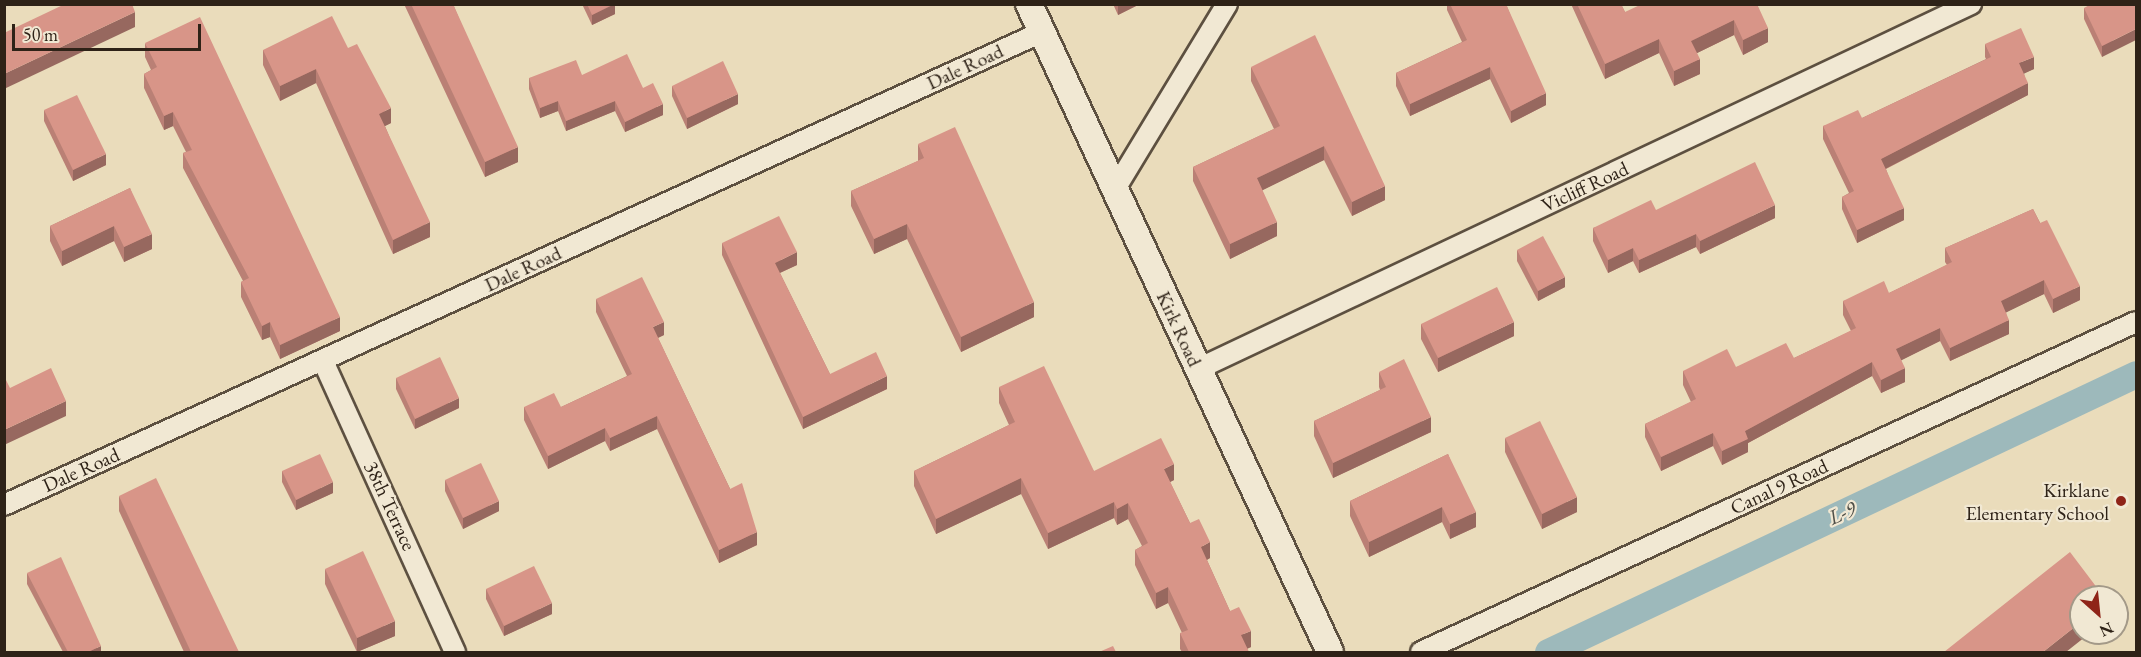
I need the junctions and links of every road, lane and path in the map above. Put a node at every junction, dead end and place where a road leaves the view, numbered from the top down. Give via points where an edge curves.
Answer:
1 (1029, 4) edge
2 (1227, 4) edge
3 (1971, 4) edge
4 (1042, 32) junction
5 (1114, 189) junction
6 (2136, 322) edge
7 (323, 361) junction
8 (1198, 369) junction
9 (4, 505) edge
10 (455, 652) edge
11 (1330, 652) edge
12 (1421, 652) edge

1 - 4 street, Kirk Road
2 - 5 street
3 - 8 street, Vicliff Road
4 - 5 street, Kirk Road
4 - 7 street, Dale Road
5 - 8 street, Kirk Road
6 - 12 street, Canal 9 Road
7 - 9 street, Dale Road
7 - 10 street, 38th Terrace
8 - 11 street, Kirk Road

